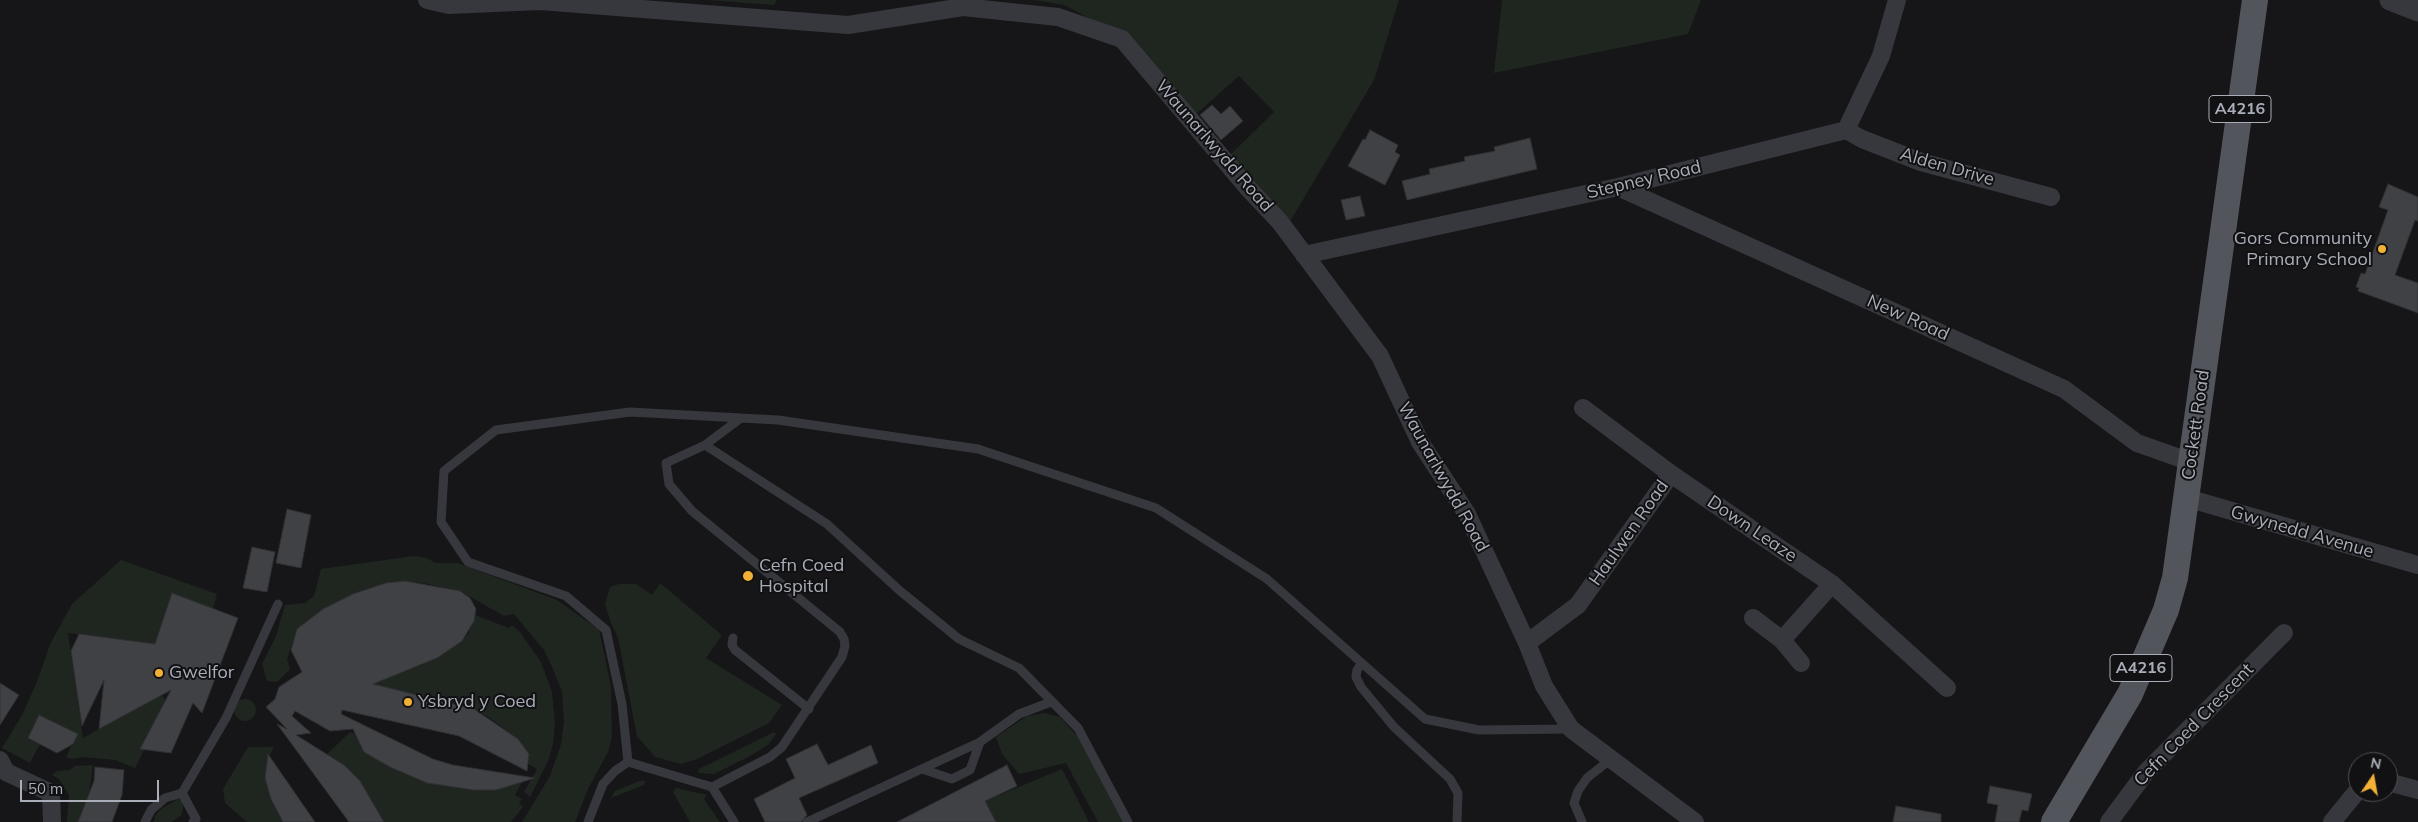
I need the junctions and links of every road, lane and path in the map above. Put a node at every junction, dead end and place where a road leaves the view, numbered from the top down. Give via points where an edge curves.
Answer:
1 (427, 0) edge
2 (1897, 0) edge
3 (2255, 0) edge
4 (2390, 0) edge
5 (2418, 11) edge
6 (1846, 130) junction
7 (1618, 187) junction
8 (2051, 197) dead end
9 (1304, 255) junction
10 (1582, 408) dead end
11 (741, 418) junction
12 (706, 445) junction
13 (2191, 462) junction
14 (1671, 474) junction
15 (2187, 498) junction
16 (2418, 565) edge
17 (1832, 584) junction
18 (278, 604) dead end
19 (1753, 618) dead end
20 (2284, 633) dead end
21 (734, 638) dead end
22 (1782, 640) junction
23 (1528, 643) junction
24 (1362, 663) junction
25 (1801, 663) dead end
26 (1947, 688) dead end
27 (1051, 702) junction
28 (809, 709) junction
29 (1571, 728) junction
30 (980, 742) junction
31 (1611, 759) junction
32 (0, 760) edge
33 (628, 762) junction
34 (922, 769) junction
35 (2398, 785) edge
36 (712, 787) junction
37 (2418, 790) edge
38 (182, 793) junction
39 (2348, 802) edge
40 (196, 821) edge
41 (52, 822) edge
42 (144, 822) edge
43 (588, 822) edge
44 (734, 822) edge
45 (807, 822) edge
46 (1128, 822) edge
47 (1457, 822) edge
48 (1582, 822) edge
49 (1695, 822) edge
50 (2054, 822) edge
51 (2109, 822) edge
52 (2332, 822) edge

1 - 9 street, Waunarlwydd Road via 449,5 540,1 848,25 963,7 1058,17 1122,39 1280,222
2 - 6 street via 1881,56
3 - 13 main road, Cockett Road / A4216
4 - 5 street
6 - 7 street, Stepney Road
6 - 8 street, Alden Drive via 1921,162
7 - 9 street, Stepney Road
7 - 13 street, New Road via 2064,389 2137,443
9 - 23 street, Waunarlwydd Road via 1380,356 1420,442 1467,514
10 - 14 street, Haulwen Road
11 - 12 lane
11 - 24 lane via 778,420 978,449 1156,508 1267,579
11 - 33 lane via 630,412 496,430 444,471 441,522 468,562 566,596 606,630 622,704
12 - 27 lane via 827,524 959,639 1019,668
12 - 28 lane via 666,463 668,484 692,511 840,632 844,639 842,657
13 - 15 main road, Cockett Road / A4216
14 - 17 street, Down Leaze
14 - 23 street, Haulwen Road via 1578,605
15 - 16 street, Gwynedd Avenue
15 - 50 main road, Cockett Road / A4216 via 2175,578 2166,610 2130,694
17 - 22 street
17 - 26 street, Down Leaze
18 - 38 lane via 226,718
19 - 22 street
20 - 51 street, Cefn Coed Crescent via 2146,772
21 - 28 lane via 732,645 735,650
22 - 25 street
23 - 29 street, Waunarlwydd Road via 1544,686
24 - 29 lane via 1424,719 1479,730
24 - 47 lane via 1356,677 1361,687 1394,727 1450,779 1458,793
27 - 30 lane via 1019,714
27 - 46 lane via 1078,728
28 - 36 lane via 782,747 770,757
29 - 31 street, Waunarlwydd Road
30 - 34 lane
30 - 34 lane via 970,770 952,779
31 - 48 lane via 1587,778 1578,792 1574,803
31 - 49 street, Waunarlwydd Road
32 - 41 street via 6,772 51,793
33 - 36 lane
33 - 43 lane via 603,784
34 - 45 lane
35 - 37 street
36 - 44 lane
38 - 40 lane
38 - 42 lane via 165,798 151,810
39 - 52 street

